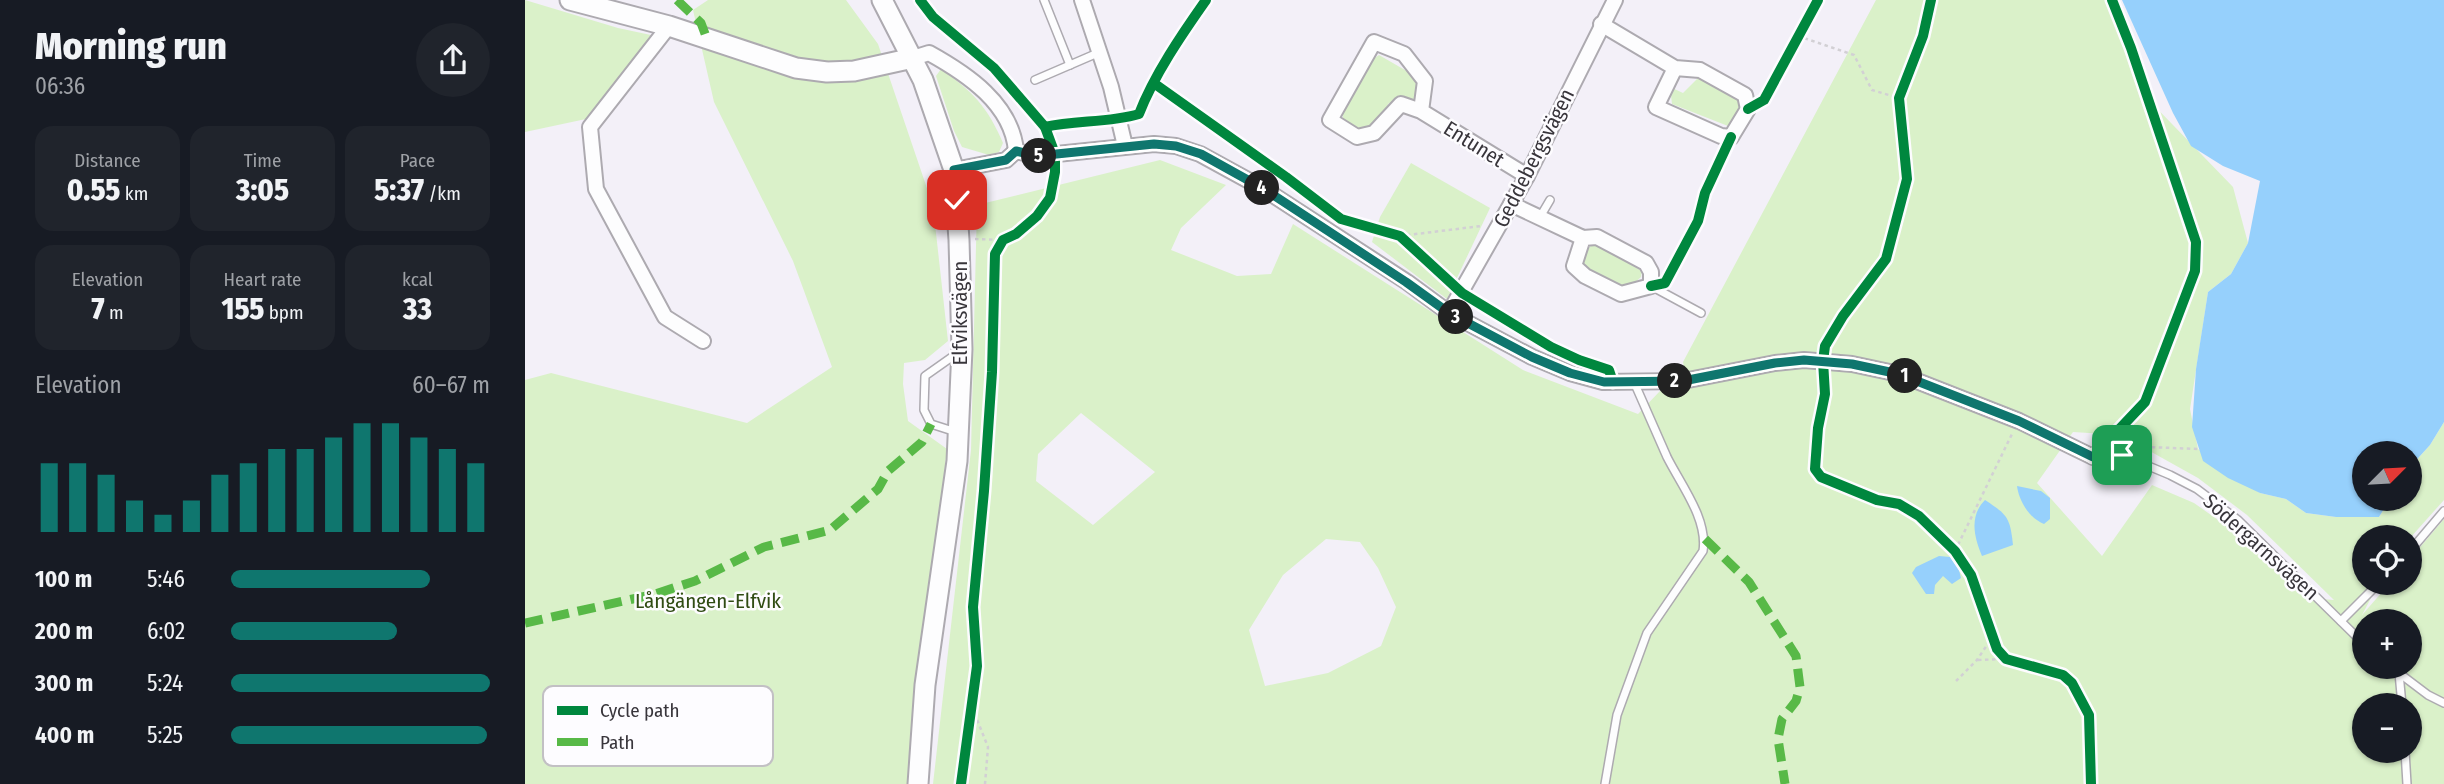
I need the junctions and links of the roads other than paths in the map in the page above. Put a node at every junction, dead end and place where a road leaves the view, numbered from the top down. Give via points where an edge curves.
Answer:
1 (570, 0) edge
2 (882, 0) edge
3 (1044, 0) edge
4 (1082, 0) edge
5 (1615, 0) edge
6 (1601, 24) junction
7 (669, 26) junction
8 (1100, 52) junction
9 (913, 58) junction
10 (1070, 65) junction
11 (1675, 68) junction
12 (1035, 80) dead end
13 (1421, 111) junction
14 (1125, 146) junction
15 (1016, 151) junction
16 (954, 170) junction
17 (1527, 176) junction
18 (1551, 200) dead end
19 (1511, 204) junction
20 (1539, 218) junction
21 (1583, 238) junction
22 (1651, 286) junction
23 (1449, 313) junction
24 (1701, 313) dead end
25 (703, 341) dead end
26 (962, 349) junction
27 (1634, 382) junction
28 (958, 432) junction
29 (2093, 457) joint
30 (2444, 511) edge
31 (2422, 537) edge
32 (2367, 595) edge
33 (2341, 621) junction
34 (2352, 632) edge
35 (2407, 679) edge
36 (2444, 703) edge
37 (2406, 763) edge
38 (918, 784) edge
39 (1605, 784) edge
40 (2407, 784) edge

1 - 7 street
2 - 9 street, Elfviksvägen
3 - 10 lane
4 - 8 street
5 - 6 street, Geddebergsvägen
6 - 11 street
6 - 17 street, Geddebergsvägen
7 - 9 street via 814,72 854,71
7 - 25 street via 590,127 596,189 665,317
8 - 10 lane
8 - 14 street
9 - 15 street via 929,52 970,79 1003,114
9 - 16 street, Elfviksvägen
10 - 12 lane
11 - 11 street via 1700,70 1745,95 1748,109 1731,137 1656,107
13 - 13 street, Entunet via 1425,81 1404,54 1374,42 1330,120 1357,137 1374,133 1401,104
13 - 17 street, Entunet
14 - 15 street, Södergarnsvägen via 1037,156
14 - 23 street, Södergarnsvägen via 1176,146 1224,165
15 - 16 street, Södergarnsvägen via 1006,160
16 - 26 street, Elfviksvägen
17 - 19 street, Geddebergsvägen
18 - 20 lane
19 - 20 street
19 - 23 street, Geddebergsvägen
20 - 21 street
21 - 22 street via 1597,237 1646,263
21 - 22 street via 1574,266 1585,276 1621,295
22 - 24 lane
23 - 27 street, Södergarnsvägen via 1570,373 1604,382
26 - 28 street, Elfviksvägen
26 - 28 lane via 925,376 924,410 931,424
27 - 29 street, Södergarnsvägen via 1683,381 1794,361 1852,364 1899,374 2019,421
27 - 39 lane via 1705,539 1703,551 1647,634 1617,715
28 - 38 street, Elfviksvägen via 954,495 925,685
29 - 33 lane, Södergarnsvägen via 2122,455 2197,489 2238,520
30 - 31 lane
32 - 33 lane
33 - 34 lane, Södergarnsvägen
35 - 36 lane
37 - 40 lane

